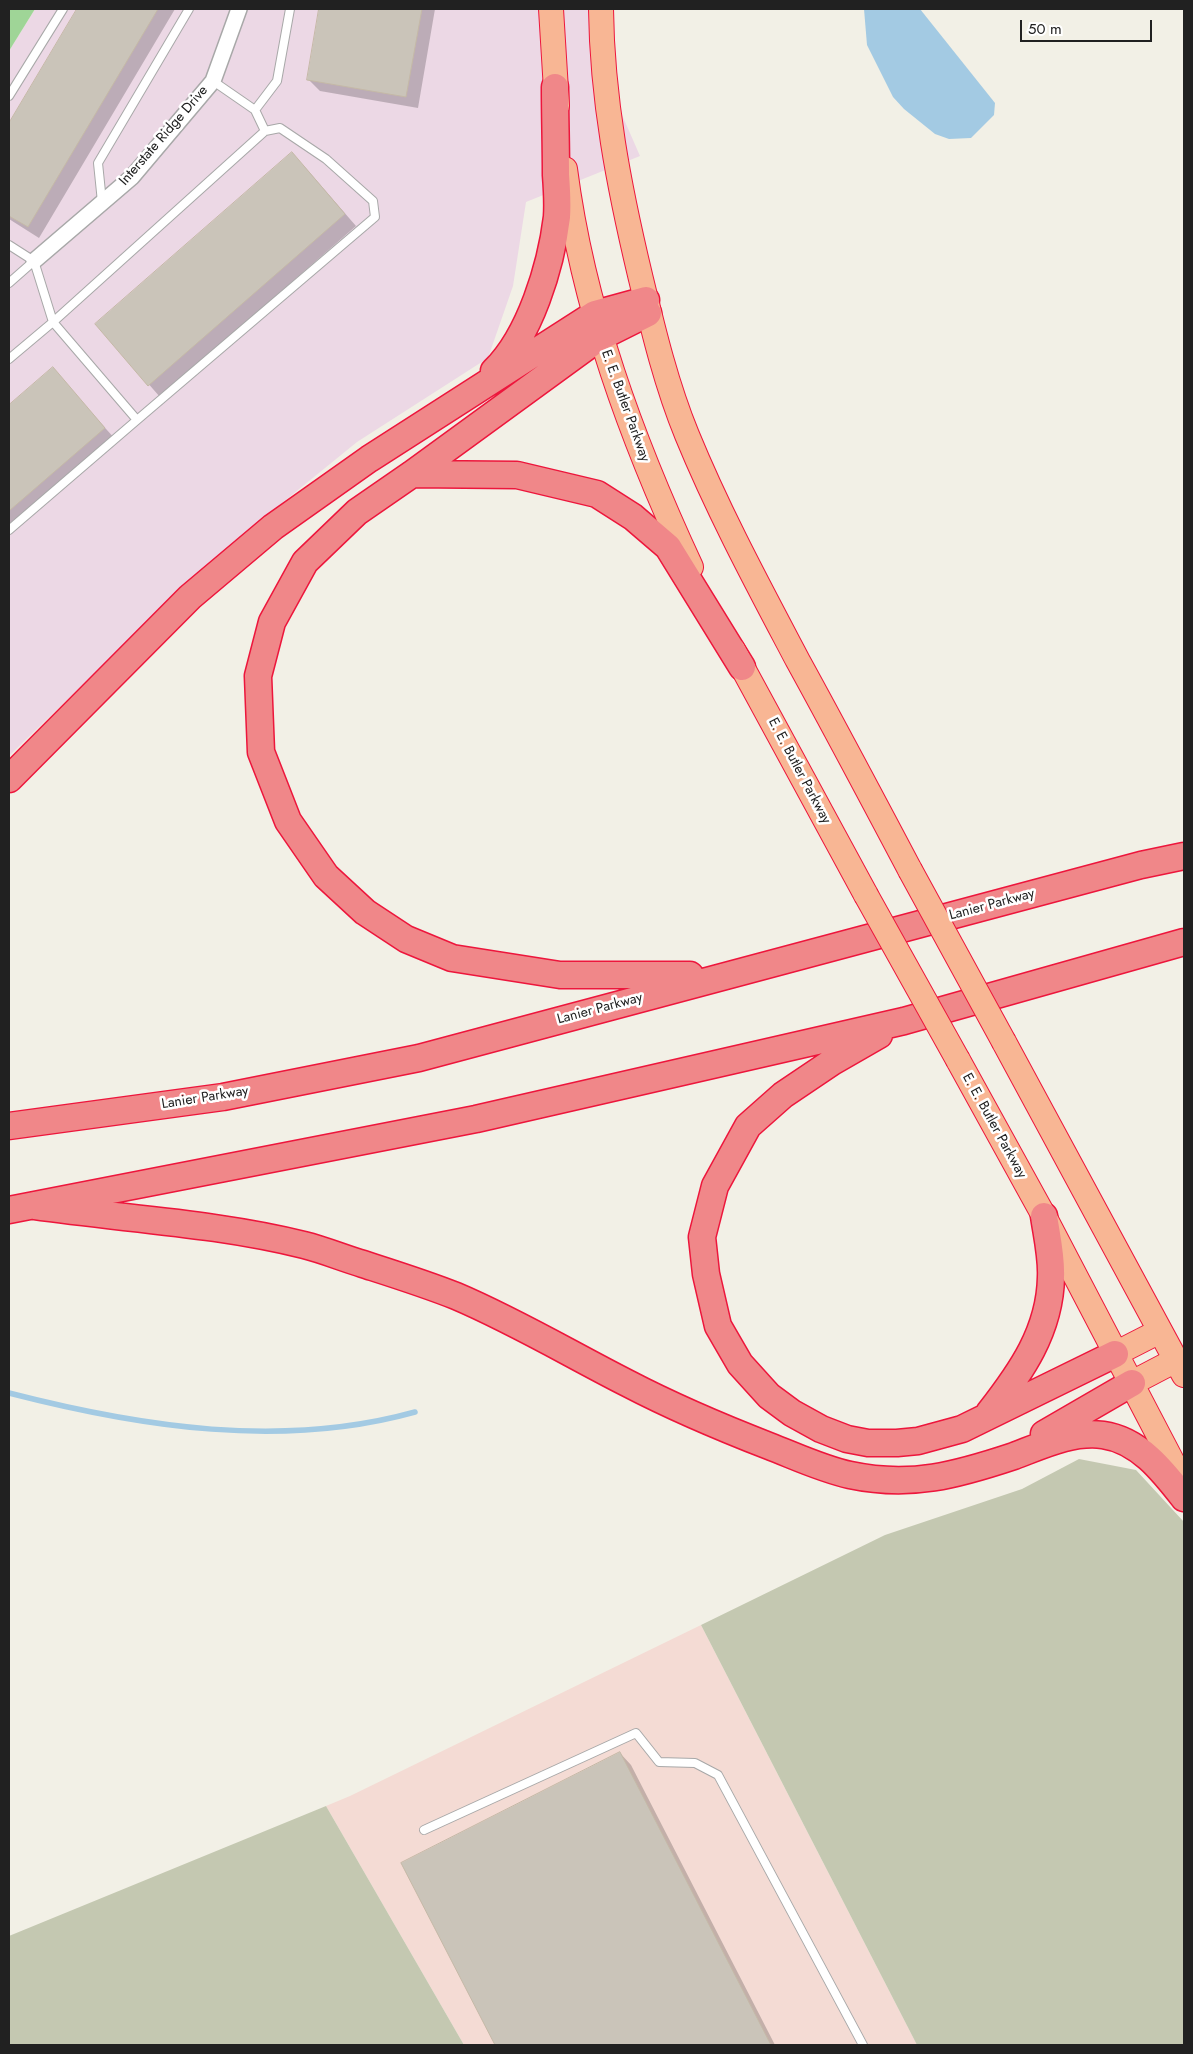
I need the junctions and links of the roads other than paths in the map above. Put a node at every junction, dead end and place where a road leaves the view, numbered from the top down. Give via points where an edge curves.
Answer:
1 (63, 9) edge
2 (189, 9) edge
3 (239, 9) edge
4 (290, 9) edge
5 (551, 9) edge
6 (601, 9) edge
7 (213, 81) junction
8 (555, 87) junction
9 (9, 96) edge
10 (255, 110) junction
11 (264, 131) junction
12 (102, 202) junction
13 (9, 245) edge
14 (34, 260) junction
15 (9, 282) edge
16 (647, 307) junction
17 (52, 322) junction
18 (598, 325) junction
19 (9, 359) edge
20 (471, 392) junction
21 (137, 420) junction
22 (412, 474) junction
23 (9, 530) edge
24 (742, 667) junction
25 (9, 779) edge
26 (1184, 856) edge
27 (1184, 942) edge
28 (726, 975) junction
29 (904, 1021) junction
30 (9, 1126) edge
31 (34, 1206) junction
32 (9, 1210) edge
33 (1044, 1216) junction
34 (1160, 1331) junction
35 (1115, 1354) junction
36 (1180, 1368) edge
37 (1132, 1384) junction
38 (987, 1416) junction
39 (1005, 1458) junction
40 (1184, 1484) edge
41 (1184, 1498) edge
42 (424, 1830) dead end
43 (863, 2045) edge

1 - 9 lane
2 - 12 lane via 98,163
3 - 7 street, Interstate Ridge Drive
4 - 10 lane via 277,81
5 - 8 highway, E. E. Butler Parkway
6 - 16 highway via 611,135
7 - 10 lane
7 - 12 street, Interstate Ridge Drive via 132,177
8 - 18 highway, E. E. Butler Parkway via 578,242
8 - 20 highway via 557,216 548,263 537,298 520,334 502,362
10 - 11 lane
11 - 17 lane
11 - 21 lane via 280,128 326,160 373,201 375,217
12 - 14 street, Interstate Ridge Drive
13 - 14 lane
14 - 15 lane
14 - 17 lane
16 - 18 highway
16 - 34 highway, bridge via 686,433 716,503
17 - 19 lane
17 - 21 lane
18 - 20 highway
18 - 22 highway
18 - 24 highway, E. E. Butler Parkway via 632,429 661,502
20 - 25 highway via 273,527 190,597
21 - 23 lane
22 - 24 highway via 518,475 596,494 633,517 668,546
22 - 28 highway via 357,512 306,562 272,622 258,676 261,752 288,821 326,876 364,912 406,939 452,958 560,975
24 - 33 highway, E. E. Butler Parkway, bridge
26 - 28 highway, Lanier Parkway
27 - 29 highway
28 - 30 highway, Lanier Parkway via 419,1058 223,1097
29 - 31 highway via 476,1118
29 - 38 highway via 832,1062 783,1095 748,1126 715,1186 704,1222 702,1237 706,1274 718,1326 740,1364 769,1396 821,1429 847,1439 897,1444 943,1435
31 - 32 highway
31 - 39 highway via 232,1231 304,1245 383,1270 455,1296 504,1319 700,1419 848,1474 874,1479 930,1479 979,1468
33 - 35 highway, E. E. Butler Parkway
33 - 38 highway via 1051,1276 1048,1308 1023,1368
34 - 35 highway
34 - 36 highway
35 - 37 highway, E. E. Butler Parkway
35 - 38 highway
36 - 37 highway
37 - 39 highway
37 - 40 highway, E. E. Butler Parkway
39 - 41 highway via 1074,1435 1106,1435 1132,1445 1159,1465
42 - 43 lane via 636,1733 659,1762 695,1763 718,1776

